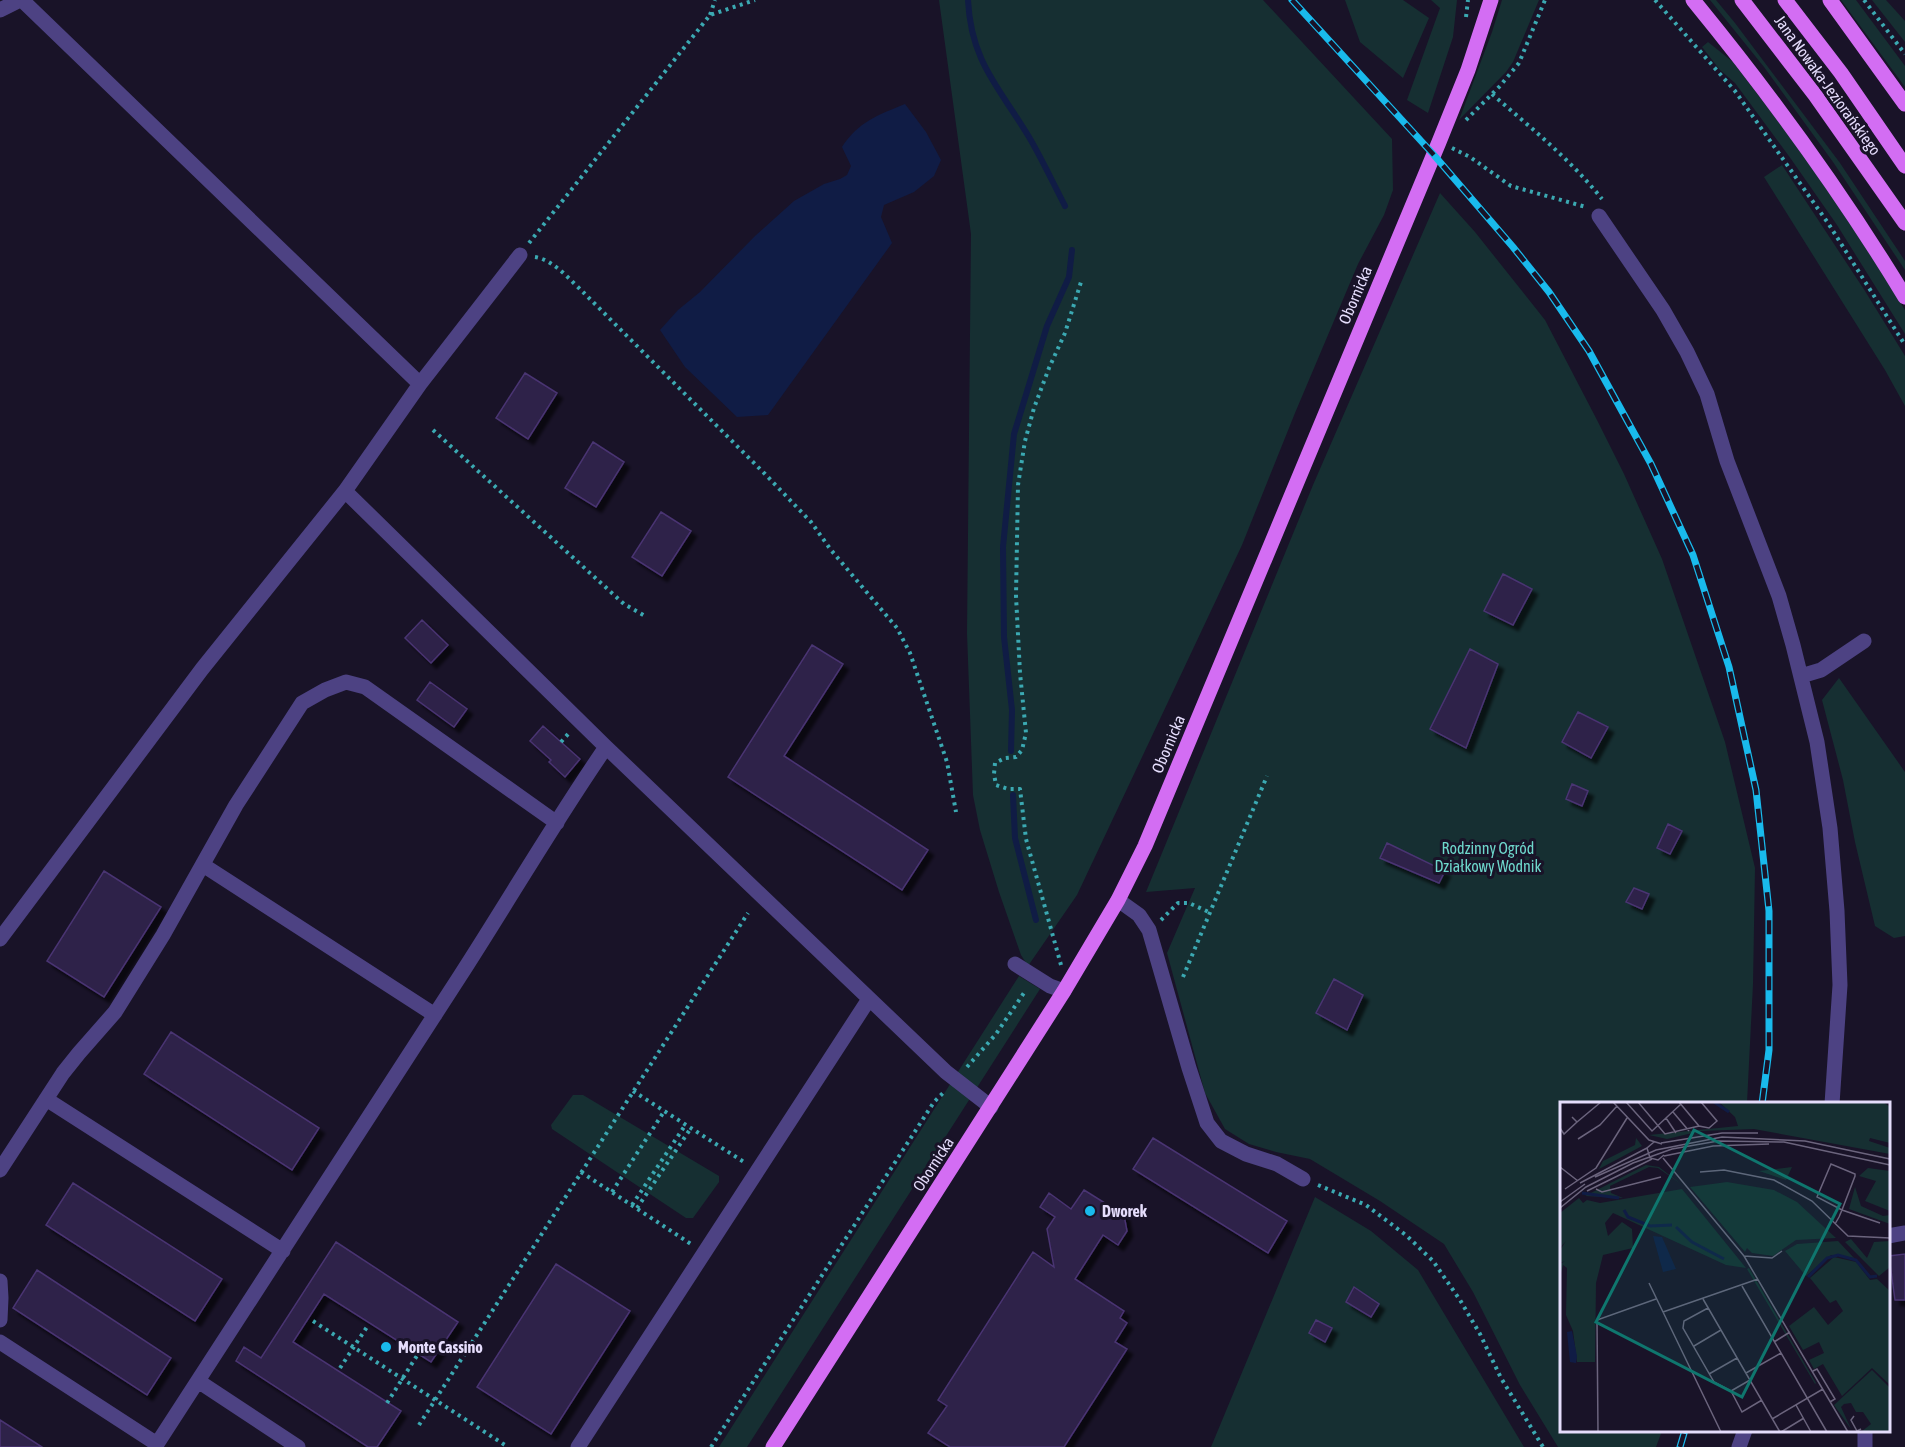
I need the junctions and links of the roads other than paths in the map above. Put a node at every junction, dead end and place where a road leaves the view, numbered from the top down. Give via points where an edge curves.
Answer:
1 (21, 0) edge
2 (1491, 0) edge
3 (1693, 0) edge
4 (1742, 0) edge
5 (1785, 0) edge
6 (1830, 0) edge
7 (0, 10) edge
8 (1905, 104) edge
9 (1905, 166) edge
10 (1594, 212) road end
11 (1905, 223) edge
12 (519, 255) road end
13 (1905, 297) edge
14 (420, 384) junction
15 (345, 490) junction
16 (1864, 641) dead end
17 (1801, 676) junction
18 (606, 747) junction
19 (557, 823) junction
20 (203, 864) junction
21 (1118, 900) junction
22 (0, 939) edge
23 (1015, 964) dead end
24 (1064, 992) junction
25 (869, 999) junction
26 (435, 1015) junction
27 (46, 1099) junction
28 (1832, 1102) edge
29 (992, 1107) junction
30 (0, 1170) edge
31 (1304, 1179) road end
32 (1905, 1233) edge
33 (1890, 1236) edge
34 (283, 1251) junction
35 (0, 1281) edge
36 (0, 1320) edge
37 (0, 1342) edge
38 (198, 1381) junction
39 (1745, 1432) edge
40 (1865, 1432) edge
41 (156, 1445) edge
42 (298, 1447) edge
43 (578, 1447) edge
44 (772, 1447) edge
45 (1739, 1447) edge
46 (1864, 1447) edge

1 - 7 street
1 - 14 street
2 - 21 main road, Obornicka via 1439,142 1145,846
3 - 13 main road via 1812,154
4 - 11 main road, Jana Nowaka-Jeziorańskiego
5 - 9 main road, Jana Nowaka-Jeziorańskiego
6 - 8 main road
10 - 17 street via 1663,310 1707,394 1736,488 1779,596
12 - 14 street
14 - 15 street
15 - 18 street
15 - 22 street via 202,669
16 - 17 street via 1821,670
17 - 28 street via 1817,742 1837,911 1840,985
18 - 19 street
18 - 25 street
19 - 20 street via 365,687 346,682 302,703
19 - 26 street
20 - 26 street
20 - 27 street via 115,1012
21 - 24 main road, Obornicka
21 - 31 street via 1139,915 1149,930 1207,1123 1221,1141
23 - 24 street
24 - 29 main road, Obornicka
25 - 29 street via 955,1081
25 - 43 street
26 - 34 street
27 - 30 street
27 - 34 street
29 - 44 main road, Obornicka
32 - 33 street
34 - 38 street
35 - 36 street
37 - 41 street
38 - 41 street
38 - 42 street
39 - 45 street
40 - 46 street

